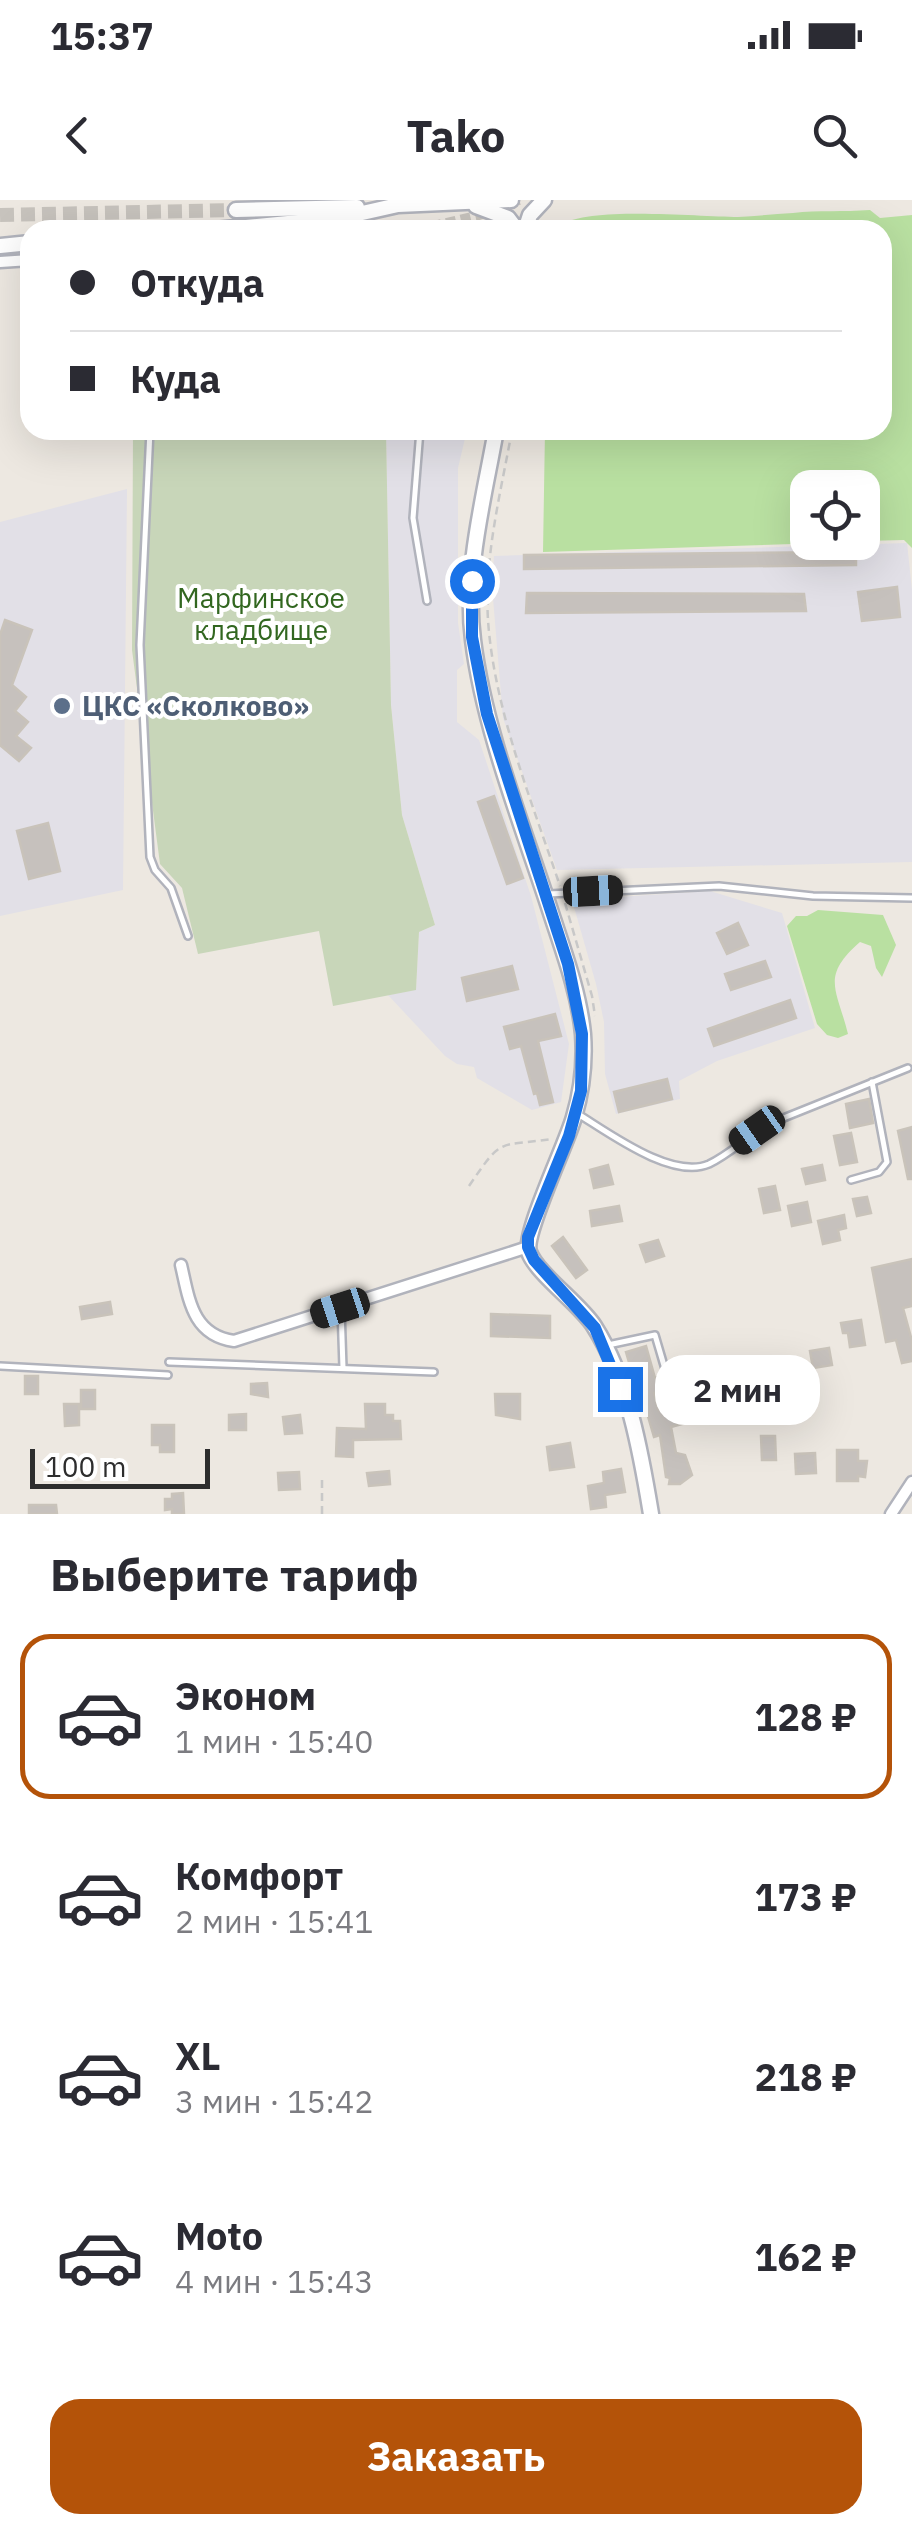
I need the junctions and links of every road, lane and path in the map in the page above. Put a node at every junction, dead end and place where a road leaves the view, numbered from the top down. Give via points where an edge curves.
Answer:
1 (364, 200) edge
2 (512, 200) edge
3 (544, 200) edge
4 (480, 201) edge
5 (461, 202) edge
6 (398, 205) junction
7 (236, 210) dead end
8 (319, 220) edge
9 (510, 220) edge
10 (528, 220) edge
11 (149, 440) edge
12 (419, 440) edge
13 (494, 440) edge
14 (510, 440) edge
15 (427, 601) dead end
16 (562, 893) junction
17 (545, 894) junction
18 (912, 898) edge
19 (188, 936) dead end
20 (595, 1016) dead end
21 (908, 1068) dead end
22 (872, 1082) junction
23 (576, 1113) junction
24 (560, 1137) dead end
25 (852, 1180) dead end
26 (469, 1186) dead end
27 (528, 1247) junction
28 (181, 1264) dead end
29 (340, 1308) junction
30 (605, 1346) junction
31 (169, 1362) dead end
32 (0, 1366) edge
33 (344, 1368) junction
34 (666, 1369) dead end
35 (434, 1372) dead end
36 (168, 1375) dead end
37 (322, 1476) dead end
38 (912, 1482) edge
39 (322, 1514) edge
40 (651, 1514) edge
41 (891, 1514) edge

1 - 6 street
2 - 4 street
3 - 10 street
4 - 5 street
5 - 6 street
5 - 9 street
6 - 7 street
6 - 8 street
11 - 19 lane via 140,624 150,857 171,888
12 - 15 lane via 413,518
13 - 17 street via 473,561 472,637 487,714
14 - 16 path via 492,534 488,619 498,684
16 - 17 lane
16 - 18 lane via 719,886
16 - 20 path
17 - 23 street via 579,1008 583,1064
21 - 22 lane
22 - 23 lane via 766,1125 700,1168 646,1154
22 - 25 lane via 887,1162 880,1172
23 - 27 street
24 - 26 path via 501,1146
27 - 29 street
27 - 30 street
28 - 29 street via 192,1314 222,1340 244,1340
29 - 33 lane
30 - 34 lane via 655,1335
30 - 40 street via 633,1424
31 - 33 lane
32 - 36 lane
33 - 35 lane
37 - 39 path
38 - 41 street

